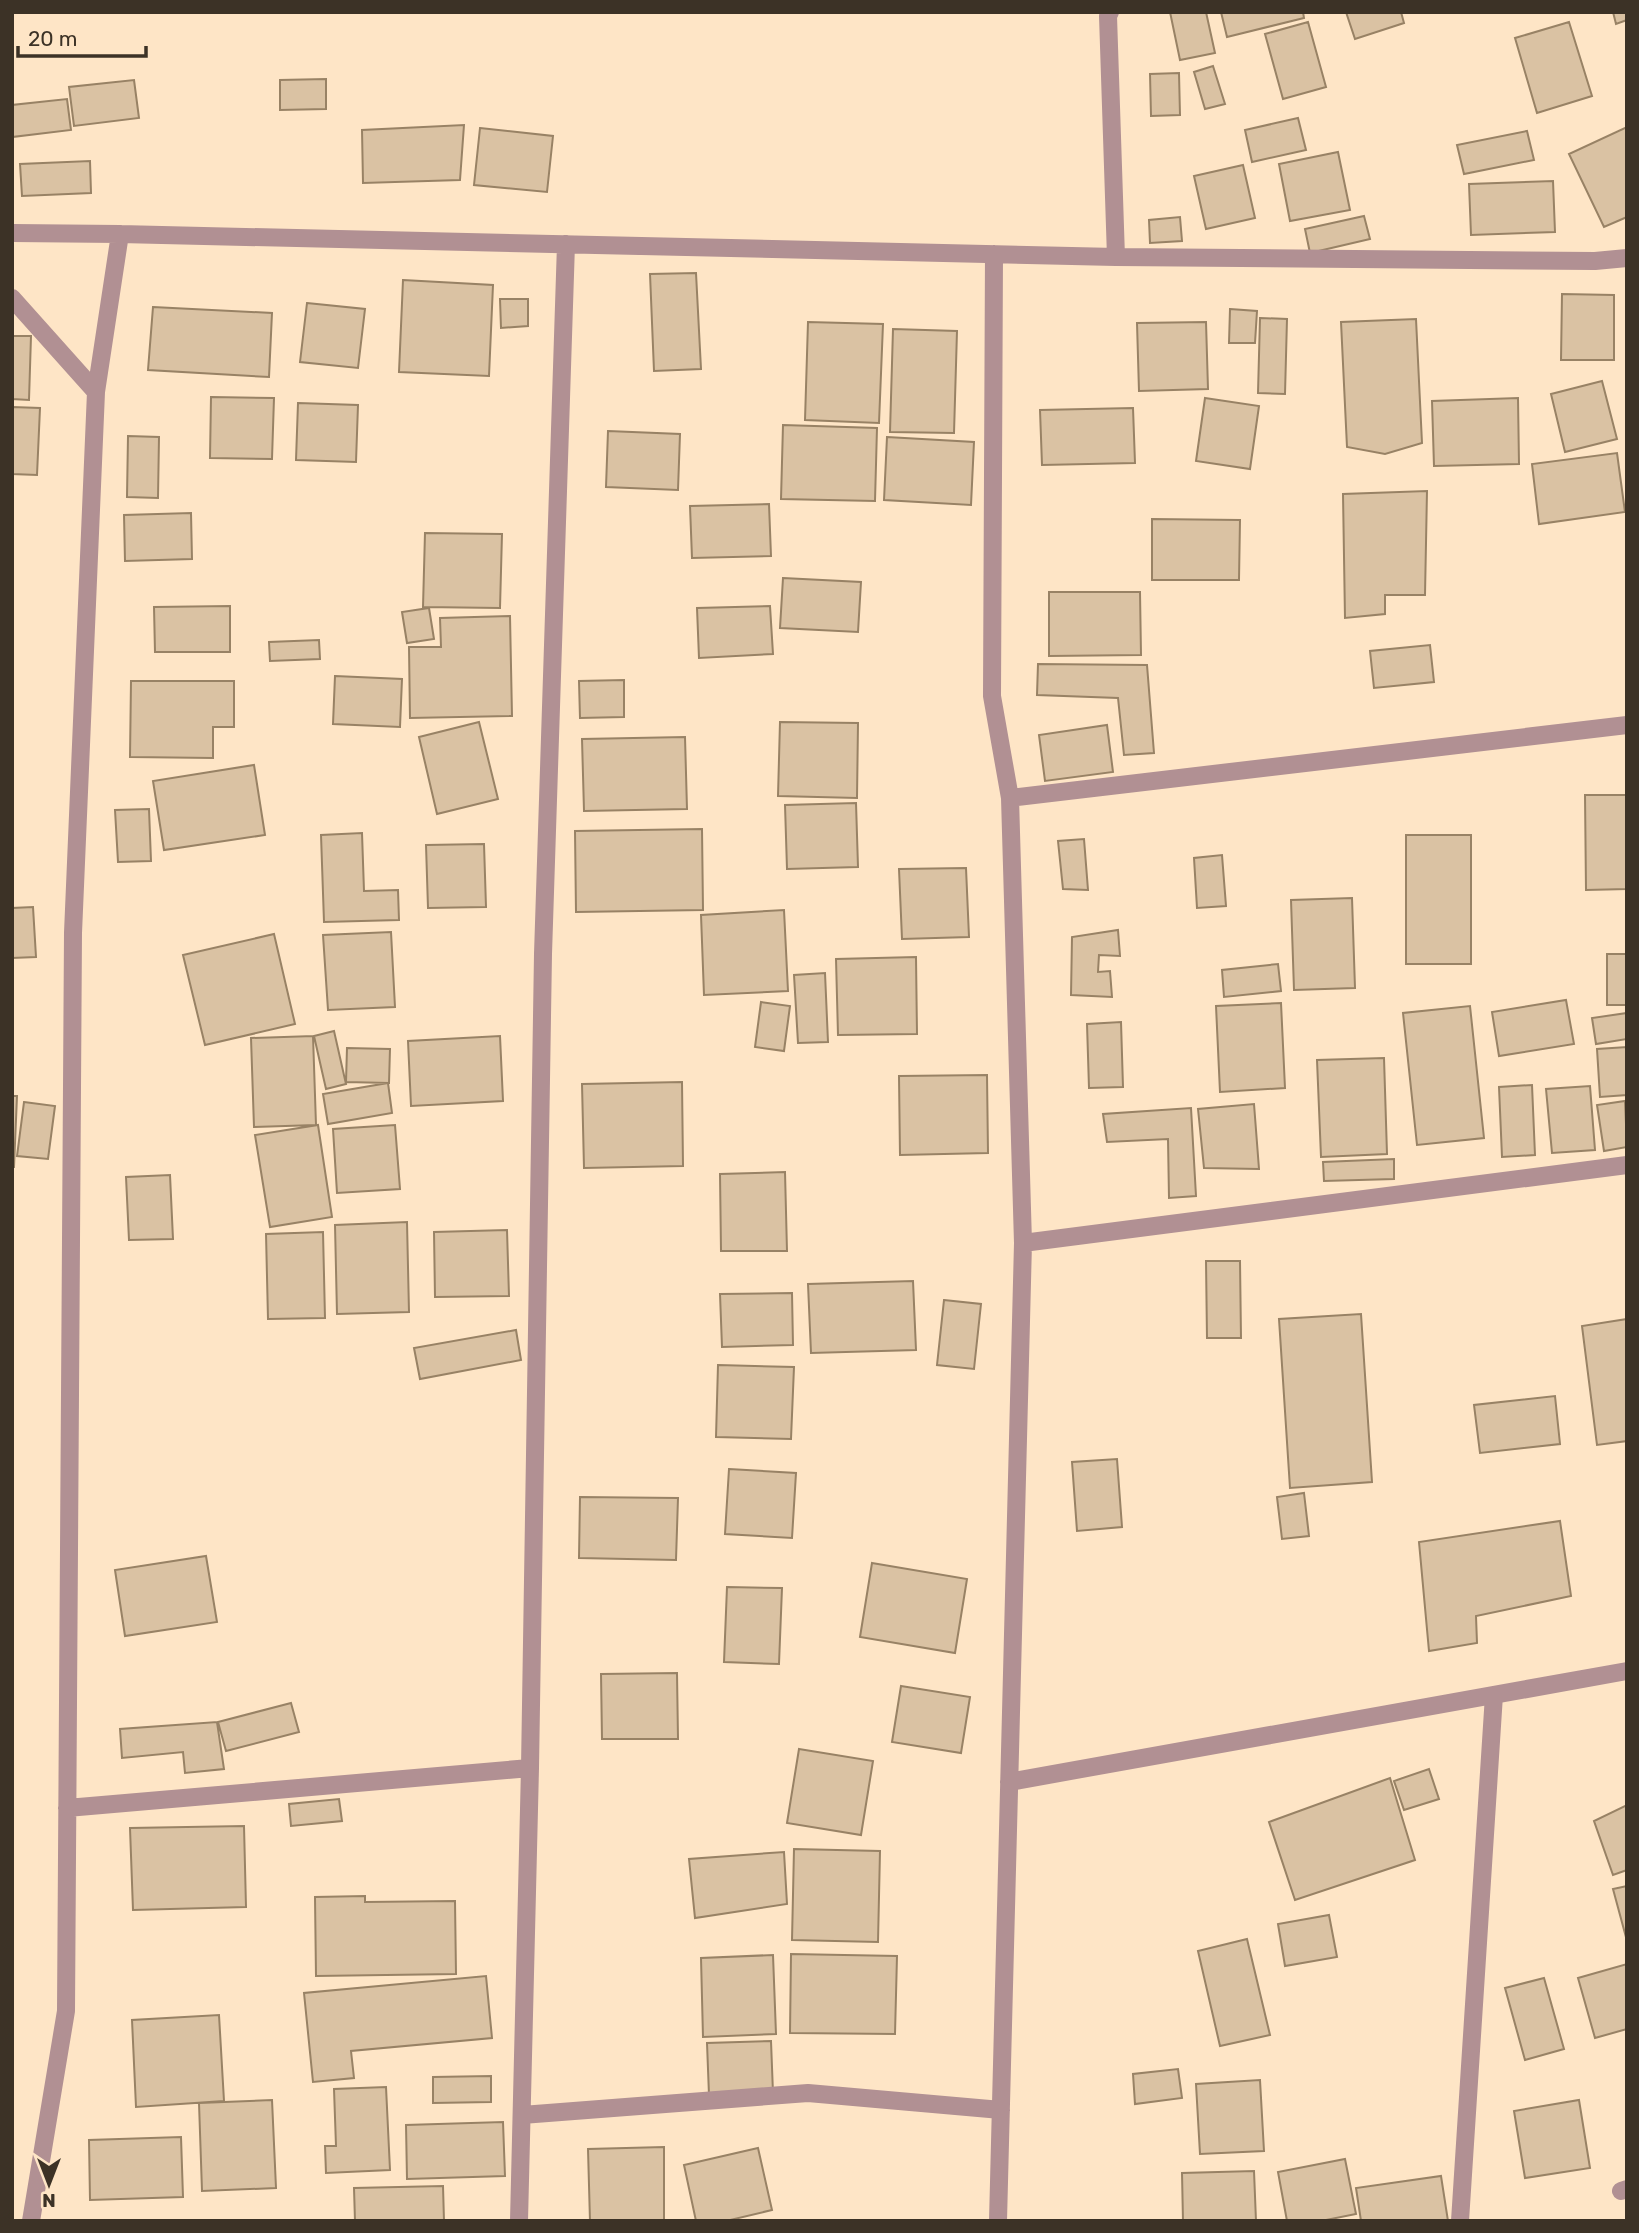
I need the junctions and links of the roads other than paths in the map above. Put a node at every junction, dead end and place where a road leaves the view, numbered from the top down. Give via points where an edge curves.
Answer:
1 (1110, 12) edge
2 (12, 233) edge
3 (120, 234) junction
4 (566, 244) junction
5 (994, 254) junction
6 (1116, 257) junction
7 (1627, 258) edge
8 (12, 299) edge
9 (96, 392) junction
10 (1627, 726) edge
11 (1010, 798) junction
12 (1627, 1166) edge
13 (1023, 1243) junction
14 (1627, 1671) edge
15 (1494, 1695) junction
16 (530, 1768) junction
17 (1009, 1782) junction
18 (67, 1808) junction
19 (1001, 2110) junction
20 (522, 2115) junction
21 (31, 2221) edge
22 (519, 2221) edge
23 (998, 2221) edge
24 (1460, 2221) edge

1 - 6 street
2 - 3 street
3 - 4 street
3 - 9 street
4 - 5 street
4 - 16 street via 543,954
5 - 6 street
5 - 11 street via 992,696
6 - 7 street
8 - 9 street
9 - 18 street via 74,933
10 - 11 street
11 - 13 street
12 - 13 street
13 - 17 street
14 - 15 street
15 - 17 street
15 - 24 street
16 - 18 street
16 - 20 street
17 - 19 street
18 - 21 street via 66,2011
19 - 20 street via 808,2093
19 - 23 street
20 - 22 street

